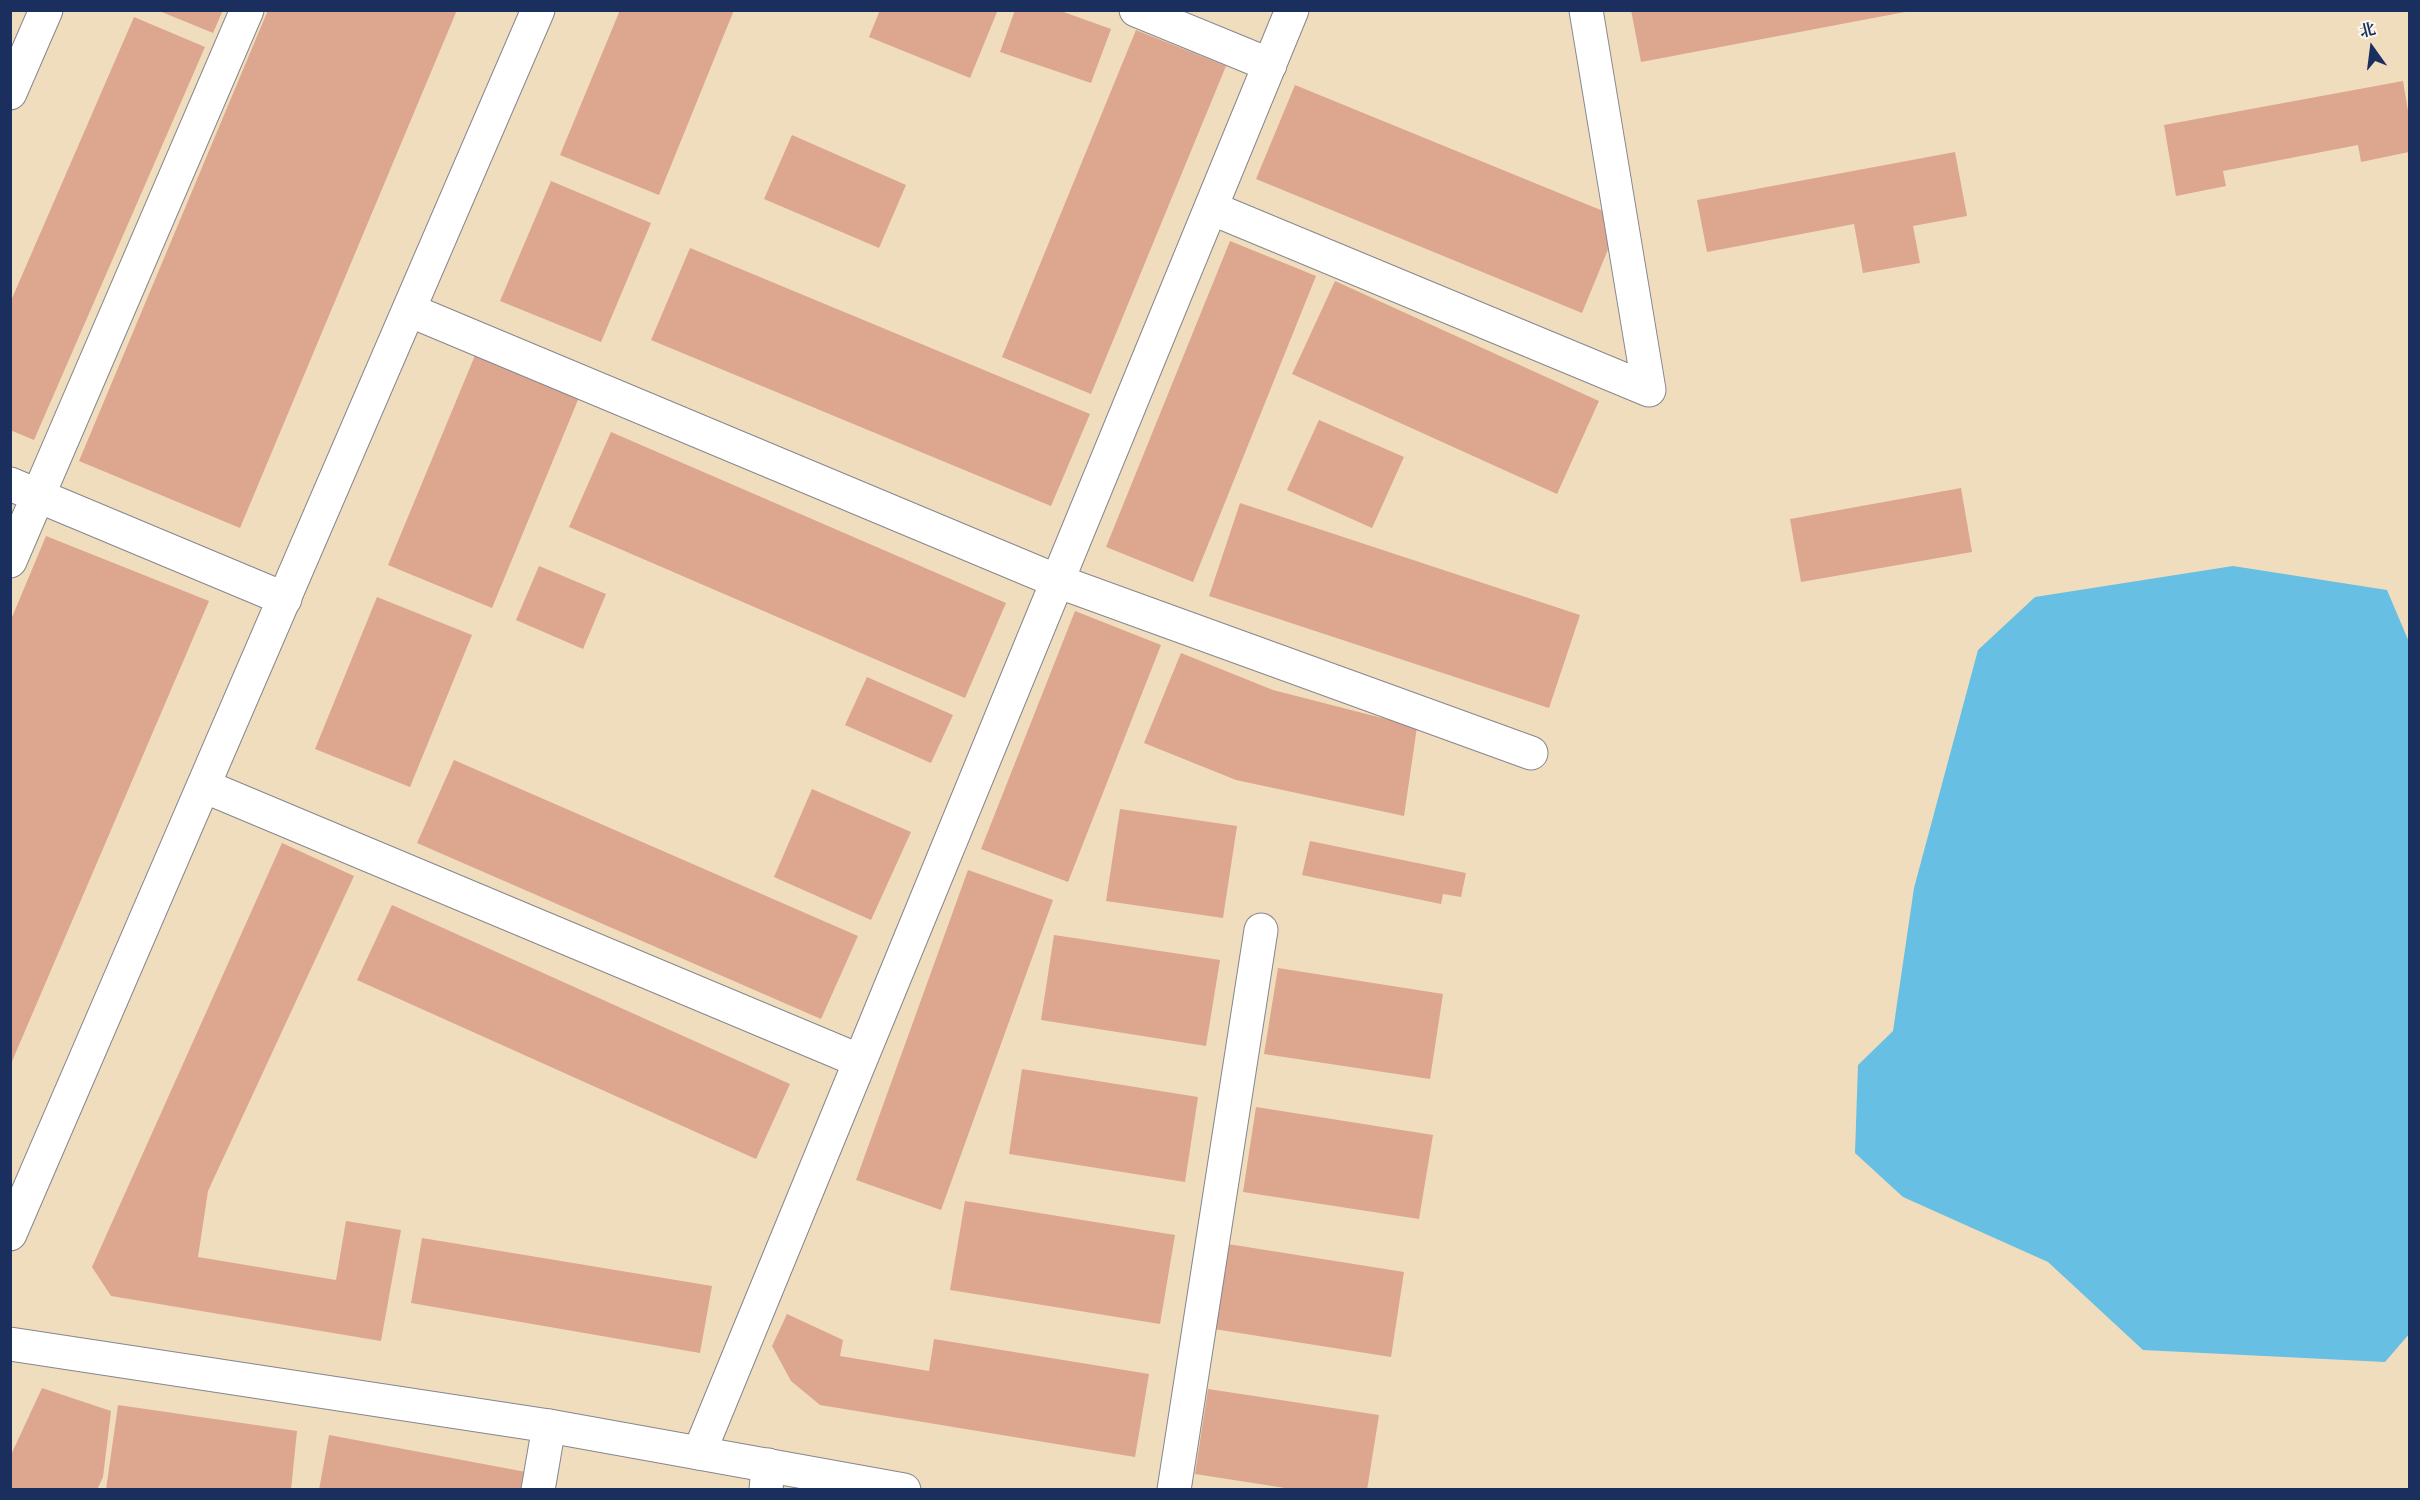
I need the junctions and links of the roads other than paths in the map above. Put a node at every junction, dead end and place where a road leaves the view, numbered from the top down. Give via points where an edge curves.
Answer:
1 (46, 10) edge
2 (247, 10) edge
3 (538, 10) edge
4 (1136, 10) edge
5 (1292, 10) edge
6 (1586, 10) edge
7 (1270, 65) junction
8 (10, 93) edge
9 (1211, 208) junction
10 (409, 310) junction
11 (25, 490) edge
12 (10, 561) edge
13 (1057, 581) junction
14 (285, 599) junction
15 (1531, 753) dead end
16 (204, 786) junction
17 (1261, 930) dead end
18 (860, 1061) junction
19 (10, 1234) edge
20 (10, 1344) edge
21 (549, 1426) junction
22 (699, 1453) junction
23 (767, 1477) edge
24 (538, 1490) edge
25 (904, 1490) edge
26 (1174, 1490) edge

1 - 8 street
2 - 11 street
3 - 10 street
4 - 7 street
5 - 7 street
6 - 9 street via 1649,390
7 - 9 street
9 - 13 street
10 - 13 street
10 - 14 street
11 - 12 street
11 - 14 street
13 - 15 street
13 - 18 street
14 - 16 street
16 - 18 street
16 - 19 street
17 - 26 street
18 - 22 street
20 - 21 street
21 - 22 street
21 - 24 street
22 - 23 street
23 - 25 street

